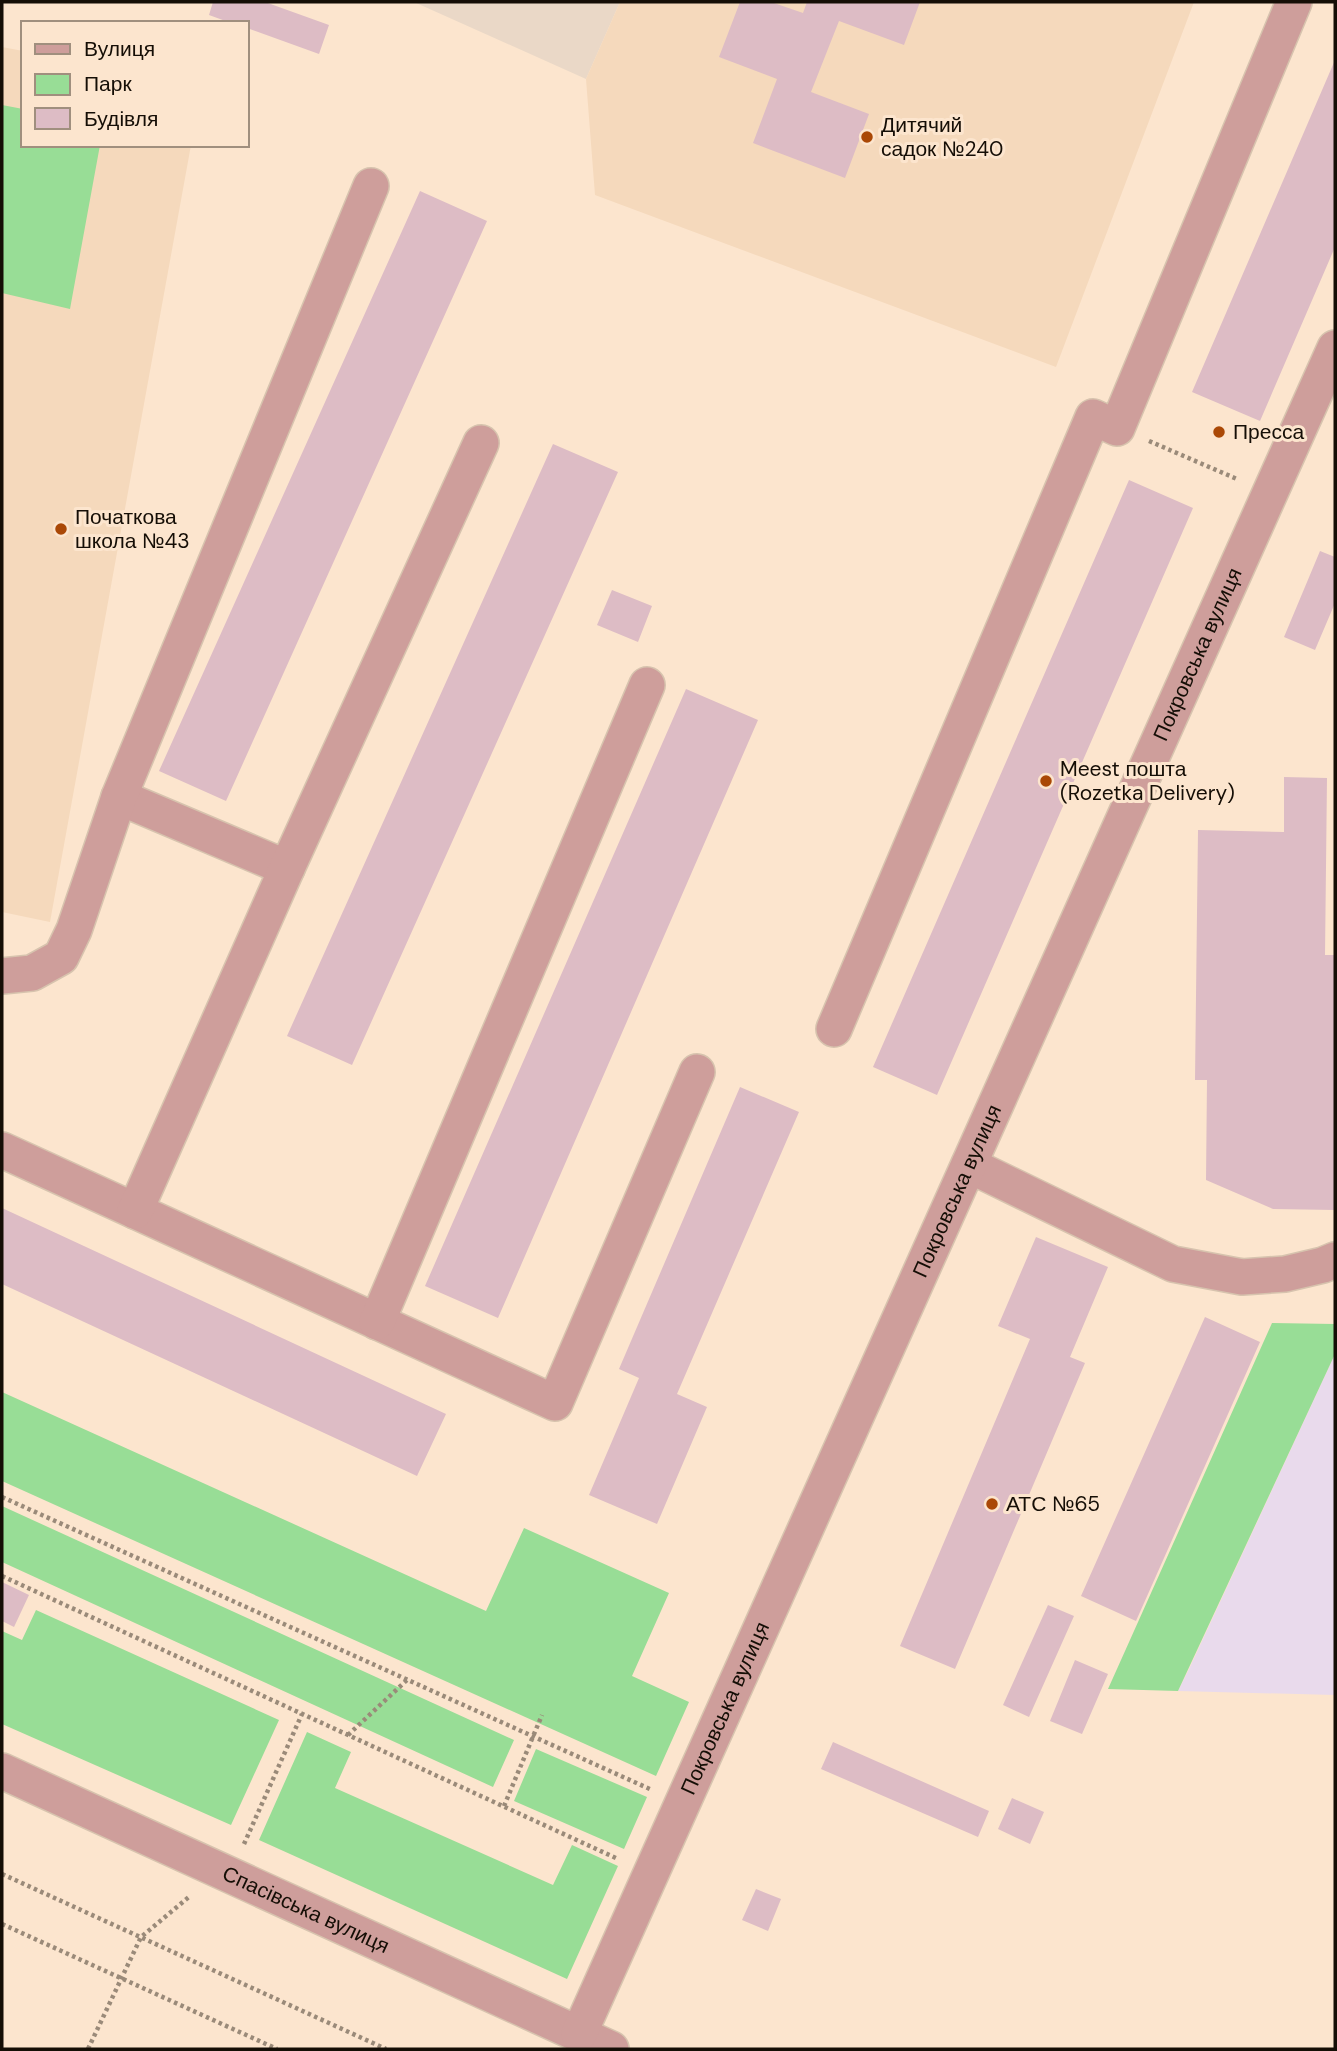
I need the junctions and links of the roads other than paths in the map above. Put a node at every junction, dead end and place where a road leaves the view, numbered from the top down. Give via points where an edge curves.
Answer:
1 (1294, 2) edge
2 (371, 186) dead end
3 (1335, 348) edge
4 (481, 443) dead end
5 (647, 685) dead end
6 (120, 797) junction
7 (287, 868) junction
8 (2, 976) edge
9 (834, 1029) dead end
10 (697, 1072) dead end
11 (2, 1150) edge
12 (969, 1165) junction
13 (135, 1211) junction
14 (1335, 1260) edge
15 (377, 1322) junction
16 (2, 1771) edge
17 (579, 2034) junction
18 (611, 2049) edge

1 - 9 street via 1117,428 1093,417
2 - 6 street
3 - 12 street, Покровська вулиця
4 - 7 street
5 - 15 street
6 - 7 street
6 - 8 street via 61,957 32,973
7 - 13 street
10 - 15 street via 555,1403
11 - 13 street
12 - 14 street via 1173,1264 1242,1277 1284,1274
12 - 17 street, Покровська вулиця
13 - 15 street
16 - 17 street, Спасівська вулиця
17 - 18 street, Спасівська вулиця

